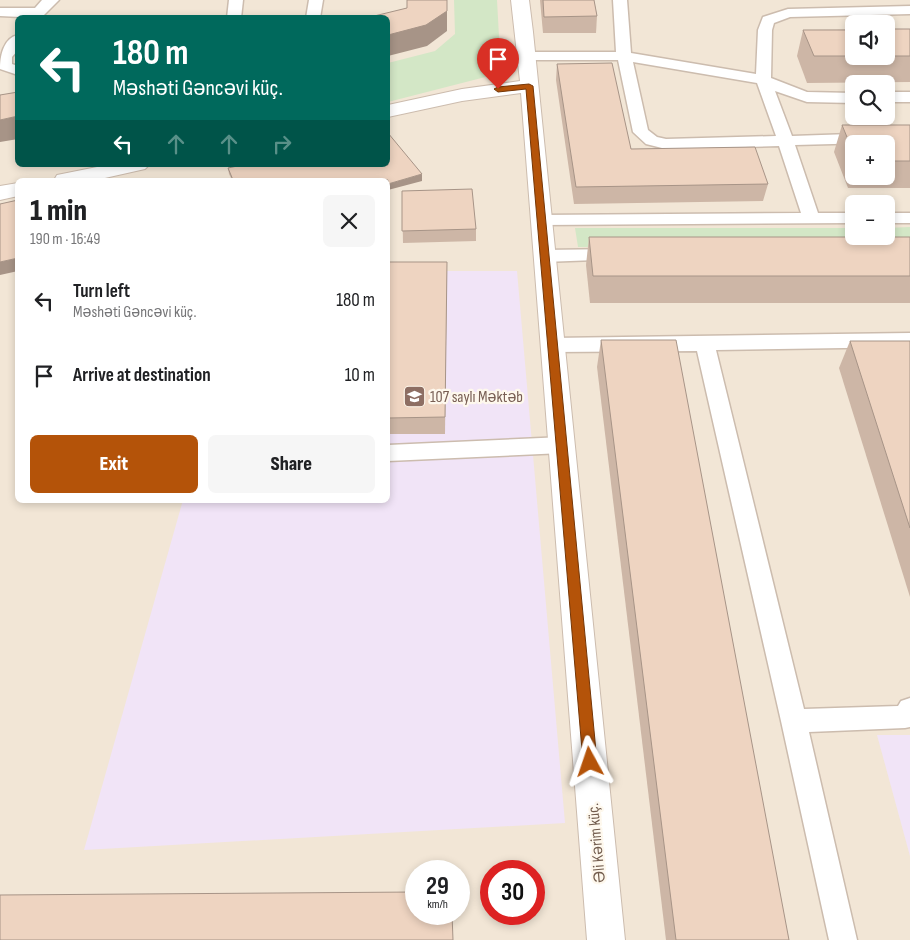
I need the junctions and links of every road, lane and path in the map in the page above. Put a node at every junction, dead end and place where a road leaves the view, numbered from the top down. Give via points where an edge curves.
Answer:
1 (52, 0) edge
2 (236, 0) edge
3 (316, 0) edge
4 (520, 0) edge
5 (620, 0) edge
6 (910, 10) edge
7 (0, 12) edge
8 (35, 15) edge
9 (234, 15) edge
10 (314, 15) edge
11 (15, 43) edge
12 (528, 56) junction
13 (624, 56) junction
14 (15, 70) edge
15 (763, 80) junction
16 (529, 86) junction
17 (895, 97) edge
18 (910, 97) edge
19 (845, 98) edge
20 (390, 111) edge
21 (910, 137) edge
22 (785, 139) junction
23 (132, 167) edge
24 (104, 176) edge
25 (84, 178) edge
26 (15, 190) edge
27 (0, 193) edge
28 (811, 218) junction
29 (845, 218) edge
30 (895, 218) edge
31 (910, 218) edge
32 (541, 220) junction
33 (633, 255) edge
34 (544, 256) junction
35 (910, 340) edge
36 (705, 344) junction
37 (553, 345) junction
38 (563, 445) junction
39 (390, 453) edge
40 (910, 709) edge
41 (794, 721) junction
42 (606, 940) edge
43 (842, 940) edge

1 - 8 lane
2 - 9 lane
3 - 10 lane
4 - 12 street, Əli Kərim küç.
5 - 13 lane
6 - 15 lane via 788,13 768,20
7 - 8 lane
11 - 14 lane via 5,57 5,66
12 - 13 lane
12 - 16 street, Əli Kərim küç.
13 - 15 lane
13 - 22 lane via 641,132 652,141 666,144
15 - 19 lane via 807,97
15 - 22 lane
16 - 20 street via 462,95
16 - 32 street, Əli Kərim küç.
17 - 18 lane
21 - 22 lane
22 - 28 lane
23 - 24 street
24 - 25 street
26 - 27 street
28 - 29 lane
28 - 32 lane
30 - 31 lane
32 - 34 street, Əli Kərim küç.
33 - 34 lane
34 - 37 street, Əli Kərim küç.
35 - 36 lane
36 - 37 lane
36 - 41 lane
37 - 38 street, Əli Kərim küç.
38 - 39 lane
38 - 42 street, Əli Kərim küç.
40 - 41 lane via 904,717
41 - 43 lane

